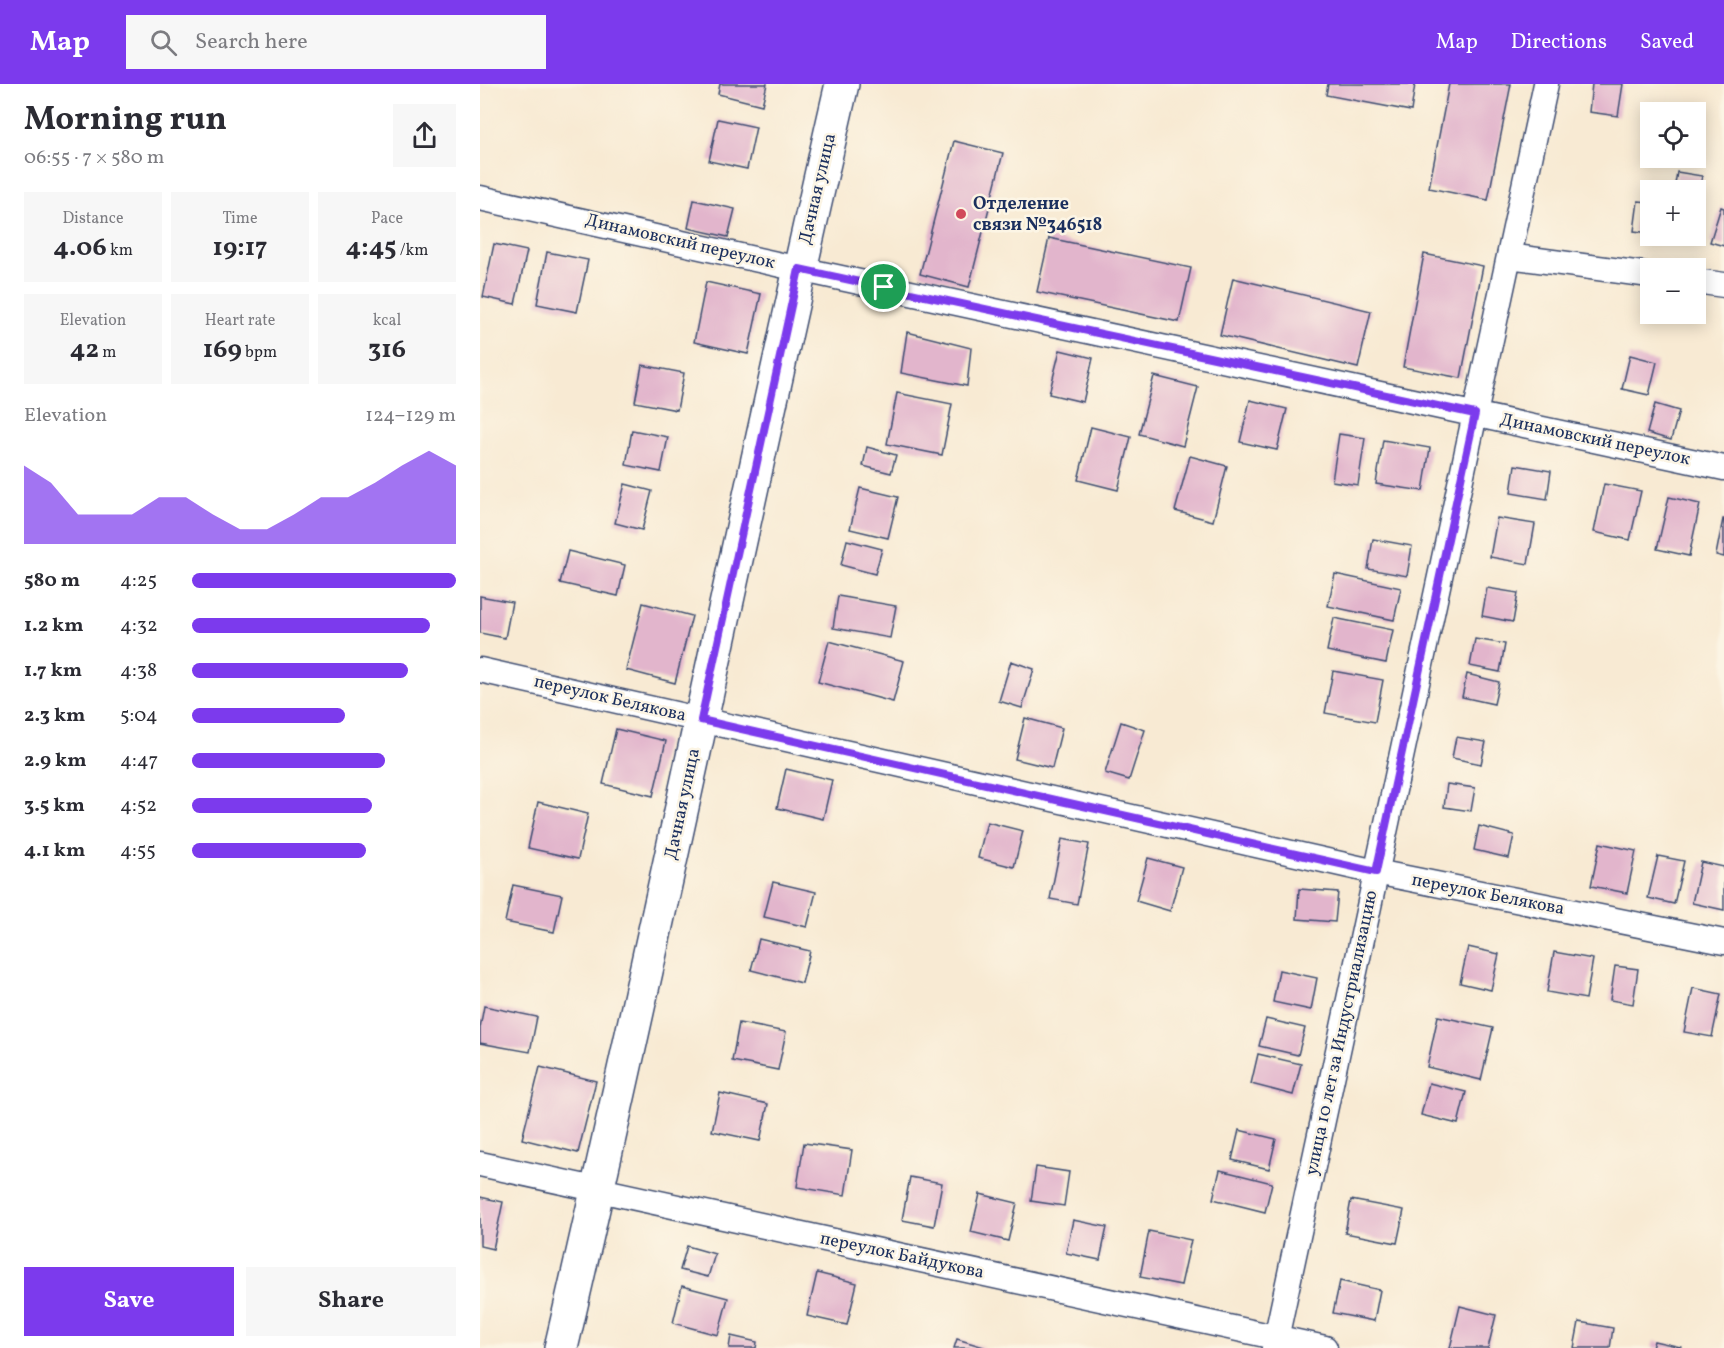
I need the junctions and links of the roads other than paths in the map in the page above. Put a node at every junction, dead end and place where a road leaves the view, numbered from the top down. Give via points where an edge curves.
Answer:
1 (842, 84) edge
2 (1546, 84) edge
3 (480, 198) edge
4 (1509, 256) junction
5 (799, 269) junction
6 (1640, 274) edge
7 (1706, 283) edge
8 (1724, 285) edge
9 (1475, 414) junction
10 (1724, 468) edge
11 (480, 669) edge
12 (701, 720) junction
13 (1376, 872) junction
14 (1724, 942) edge
15 (480, 1164) edge
16 (598, 1190) junction
17 (1275, 1343) edge
18 (561, 1348) edge
19 (1325, 1348) edge

1 - 5 street, Дачная улица
2 - 4 street, улица 10 лет за Индустриализацию
3 - 5 street, Динамовский переулок
4 - 6 street
4 - 9 street, улица 10 лет за Индустриализацию
5 - 9 street, Динамовский переулок
5 - 12 street, Дачная улица
7 - 8 street
9 - 10 street, Динамовский переулок
9 - 13 street, улица 10 лет за Индустриализацию
11 - 12 street, переулок Белякова
12 - 13 street, переулок Белякова
12 - 16 street, Дачная улица
13 - 14 street, переулок Белякова
13 - 17 street, улица 10 лет за Индустриализацию
15 - 16 street, переулок Байдукова
16 - 17 street, переулок Байдукова
16 - 18 street, Дачная улица
17 - 19 street, переулок Байдукова

